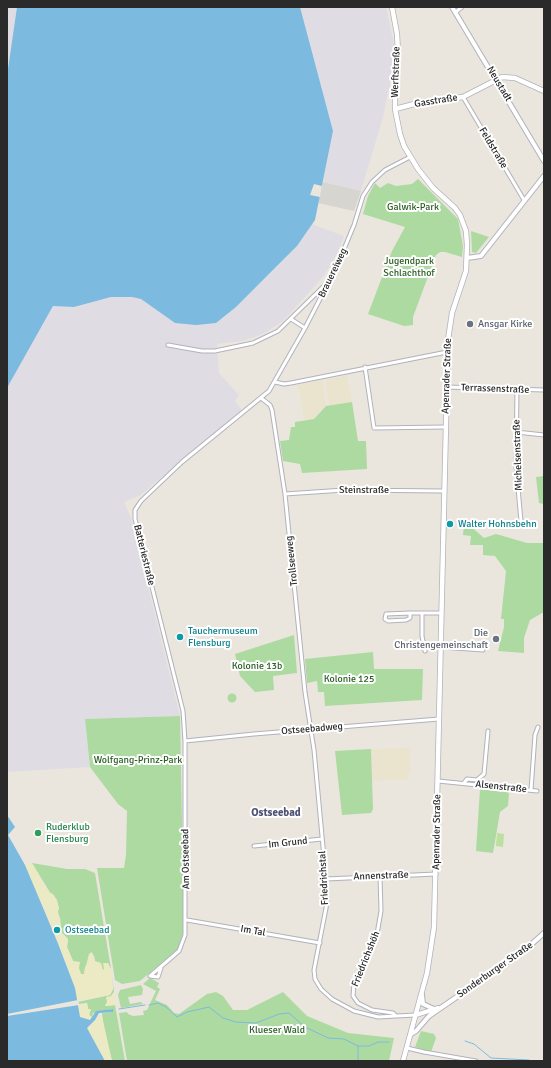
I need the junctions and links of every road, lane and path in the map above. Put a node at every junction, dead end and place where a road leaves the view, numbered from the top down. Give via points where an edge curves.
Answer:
1 (392, 7) edge
2 (452, 7) edge
3 (462, 7) edge
4 (456, 12) junction
5 (496, 80) junction
6 (544, 91) edge
7 (463, 97) junction
8 (395, 109) junction
9 (410, 157) junction
10 (544, 161) edge
11 (544, 176) edge
12 (524, 200) junction
13 (467, 258) junction
14 (330, 280) junction
15 (291, 319) junction
16 (305, 328) junction
17 (168, 345) dead end
18 (447, 352) junction
19 (365, 367) junction
20 (275, 382) junction
21 (446, 387) junction
22 (517, 389) junction
23 (544, 390) edge
24 (261, 398) junction
25 (445, 427) junction
26 (516, 432) junction
27 (544, 435) edge
28 (444, 491) junction
29 (285, 494) junction
30 (521, 521) dead end
31 (410, 613) junction
32 (422, 613) junction
33 (442, 613) junction
34 (441, 647) junction
35 (483, 650) dead end
36 (425, 651) dead end
37 (439, 719) junction
38 (538, 727) dead end
39 (310, 729) junction
40 (488, 731) dead end
41 (185, 741) junction
42 (438, 780) junction
43 (464, 783) junction
44 (531, 790) junction
45 (537, 791) dead end
46 (322, 839) junction
47 (254, 846) dead end
48 (436, 874) junction
49 (380, 876) junction
50 (326, 879) junction
51 (187, 920) junction
52 (544, 932) edge
53 (320, 943) junction
54 (161, 968) dead end
55 (422, 991) junction
56 (444, 1006) junction
57 (434, 1009) junction
58 (416, 1015) junction
59 (396, 1016) junction
60 (429, 1016) junction
61 (411, 1034) junction
62 (407, 1048) junction
63 (440, 1055) junction
64 (403, 1061) edge
65 (439, 1061) edge
66 (476, 1061) edge

1 - 8 main road, Werftstraße via 398,52 394,81
2 - 4 street, Neustadt
3 - 4 street
4 - 5 street, Neustadt
5 - 6 main road via 502,77 515,78
5 - 7 main road, Gasstraße
5 - 10 street, Neustadt
7 - 8 main road, Gasstraße via 422,102
7 - 12 street, Feldstraße
8 - 9 main road, Werftstraße via 400,134
9 - 13 main road, Werftstraße via 433,188 460,215 466,231
9 - 14 street, Brauereiweg via 385,170 372,182 363,196 351,235
11 - 12 street
12 - 13 street via 481,256
13 - 18 main road, Apenrader Straße via 462,286 452,313
14 - 15 street
14 - 16 street, Brauereiweg
15 - 16 street
15 - 17 street via 278,331 244,346 202,351
16 - 20 street, Brauereiweg
18 - 19 street
18 - 21 main road, Apenrader Straße
19 - 20 street via 291,383
19 - 25 street via 374,428
20 - 24 street, Brauereiweg
21 - 22 street, Terrassenstraße
21 - 25 main road, Apenrader Straße
22 - 23 street, Terrassenstraße
22 - 26 street, Michelsenstraße
24 - 29 street, Trollseeweg via 272,410
24 - 41 street, Batteriestraße via 182,462 141,501 135,510 135,519 183,711
25 - 28 main road, Apenrader Straße
26 - 27 street
26 - 30 street, Michelsenstraße
28 - 29 street, Steinstraße via 333,490
28 - 33 main road, Apenrader Straße
29 - 39 street, Trollseeweg
31 - 31 street via 386,614 385,619 406,620 410,618
31 - 32 street
32 - 33 street
32 - 36 street
33 - 34 main road, Apenrader Straße
34 - 35 street
34 - 37 main road, Apenrader Straße
37 - 39 street, Ostseebadweg
37 - 42 main road, Apenrader Straße
38 - 44 street
39 - 41 street, Ostseebadweg
39 - 46 street, Friedrichstal
40 - 43 street, Alsenstraße via 484,774 477,780 466,780
41 - 51 street, Am Ostseebad
42 - 43 street, Alsenstraße
42 - 48 main road, Apenrader Straße
43 - 44 street, Alsenstraße
44 - 45 street, Alsenstraße
46 - 47 street, Im Grund
46 - 50 street, Friedrichstal
48 - 49 street, Annenstraße
48 - 55 main road, Apenrader Straße via 432,946
49 - 50 street, Annenstraße
49 - 59 street, Friedrichshöh via 379,924 374,943 354,983 353,996 364,1006
50 - 53 street, Friedrichstal via 327,903
51 - 53 street, Im Tal
51 - 54 street, Am Ostseebad via 183,945
52 - 56 street, Sonderburger Straße via 529,947
53 - 59 street, Friedrichstal via 314,974 321,989 332,1000 354,1011 378,1017
55 - 57 street via 423,1004
55 - 58 main road, Apenrader Straße
56 - 57 street, Sonderburger Straße
56 - 60 street, Sonderburger Straße
57 - 58 street, Sonderburger Straße
58 - 59 street, Friedrichshöh
58 - 60 street
58 - 61 main road, Apenrader Straße
60 - 61 street, Sonderburger Straße
61 - 62 main road, Apenrader Straße
62 - 63 street
62 - 64 main road, Apenrader Straße
63 - 65 street
63 - 66 street

